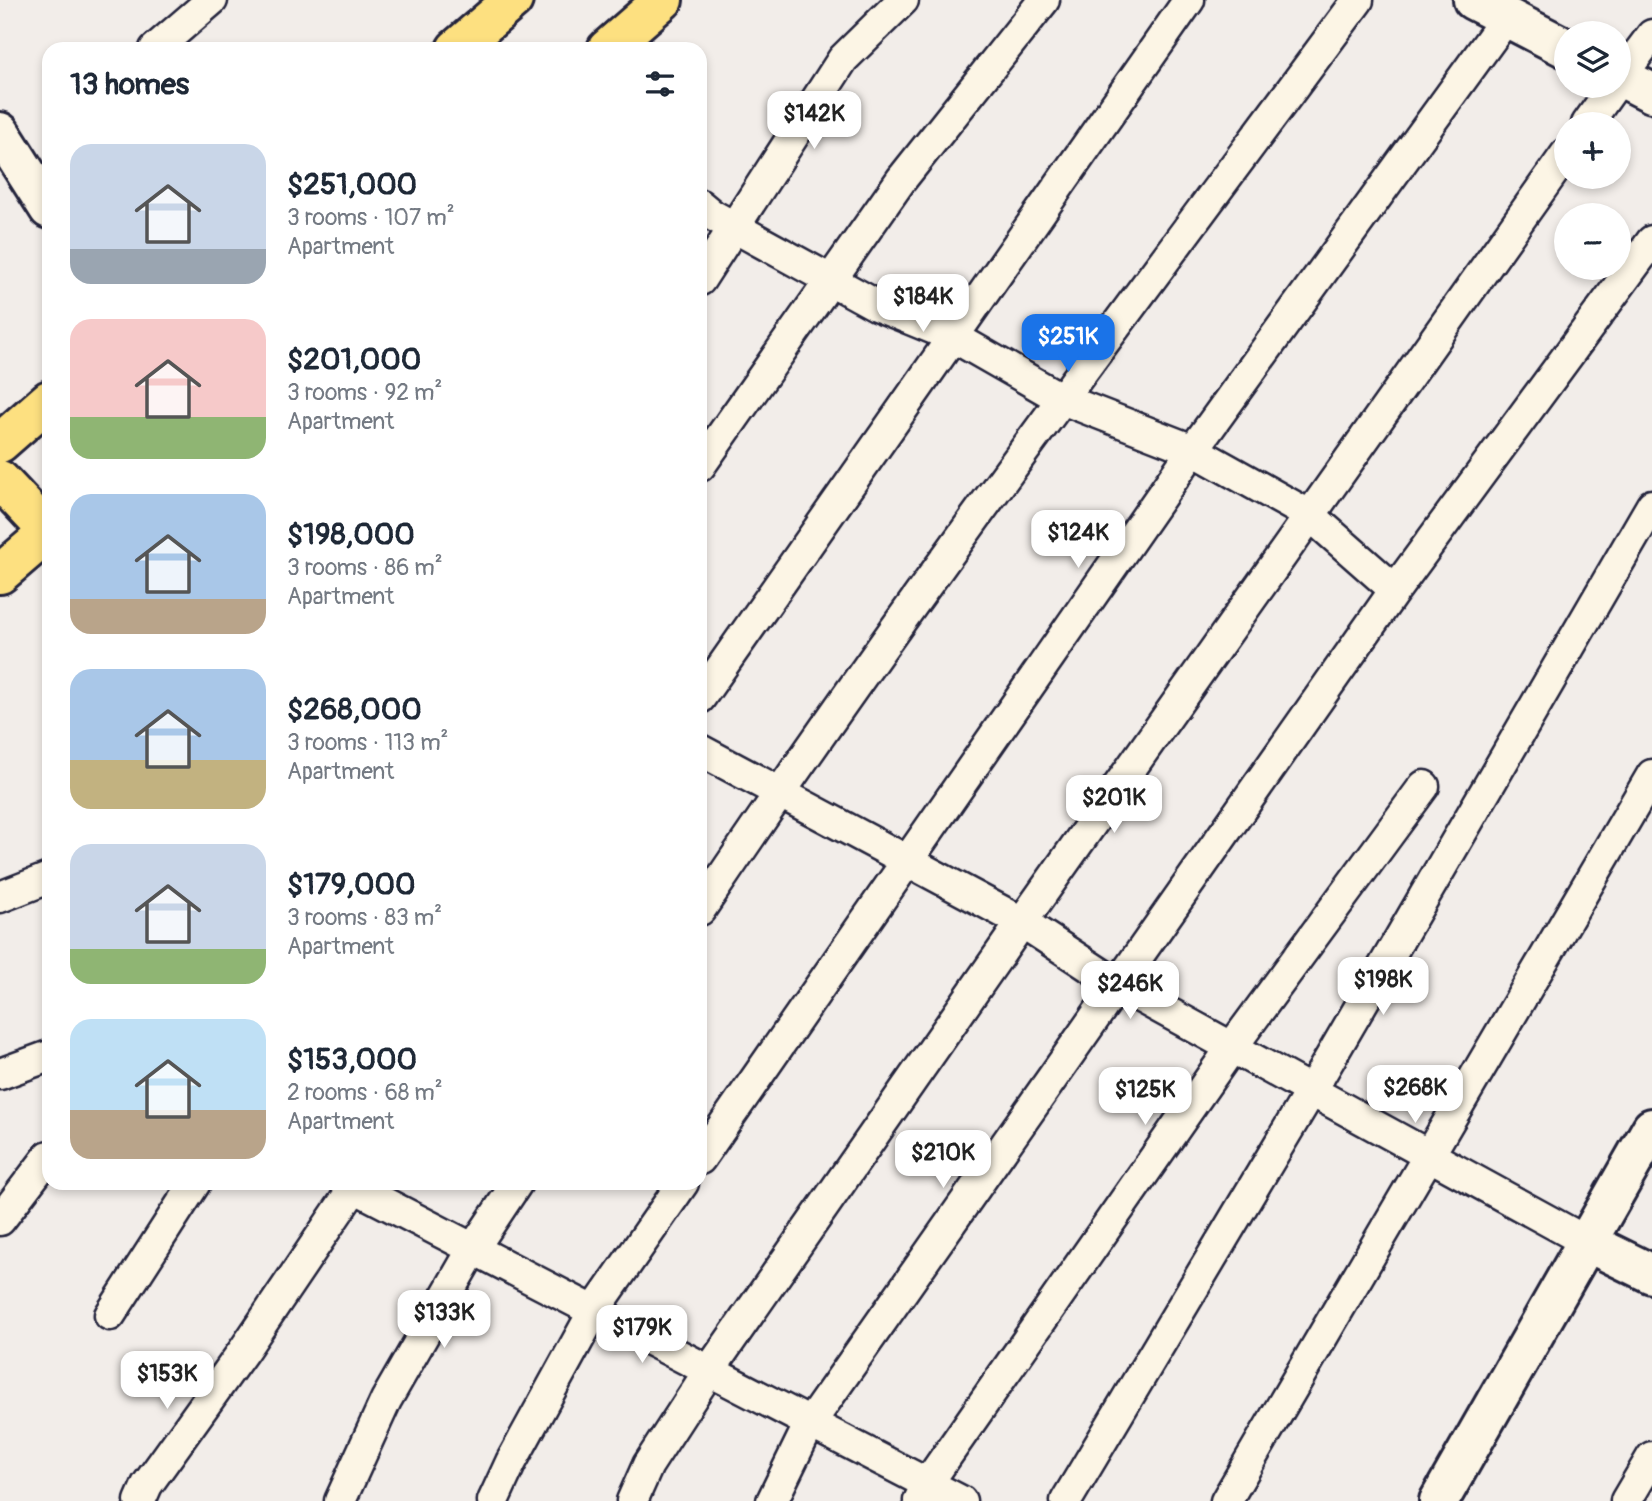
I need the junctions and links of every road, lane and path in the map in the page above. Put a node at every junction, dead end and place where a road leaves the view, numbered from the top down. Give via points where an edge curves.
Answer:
1 (212, 0) edge
2 (513, 0) edge
3 (663, 0) edge
4 (903, 0) edge
5 (1044, 0) edge
6 (1189, 0) edge
7 (1358, 0) edge
8 (1474, 0) edge
9 (1507, 17) junction
10 (1652, 35) edge
11 (163, 42) edge
12 (464, 42) edge
13 (615, 42) edge
14 (1554, 42) edge
15 (1631, 72) edge
16 (1611, 98) edge
17 (1598, 112) edge
18 (0, 132) edge
19 (1554, 170) edge
20 (42, 198) edge
21 (707, 211) edge
22 (736, 228) junction
23 (1652, 240) edge
24 (707, 270) edge
25 (830, 280) junction
26 (952, 336) junction
27 (1062, 399) junction
28 (42, 407) edge
29 (0, 443) edge
30 (1193, 450) junction
31 (707, 456) edge
32 (0, 480) edge
33 (1652, 505) edge
34 (1311, 516) junction
35 (42, 525) edge
36 (42, 538) edge
37 (0, 574) edge
38 (1395, 590) junction
39 (707, 688) edge
40 (707, 754) edge
41 (1652, 775) edge
42 (1424, 786) dead end
43 (778, 794) junction
44 (907, 861) junction
45 (42, 881) edge
46 (0, 897) edge
47 (707, 900) edge
48 (1021, 922) junction
49 (1118, 985) junction
50 (1232, 1047) junction
51 (42, 1059) edge
52 (0, 1074) edge
53 (1311, 1091) junction
54 (1652, 1128) edge
55 (707, 1149) edge
56 (1427, 1154) junction
57 (42, 1165) edge
58 (190, 1190) edge
59 (348, 1190) edge
60 (363, 1190) edge
61 (512, 1190) edge
62 (678, 1190) edge
63 (0, 1220) edge
64 (1587, 1242) junction
65 (473, 1249) junction
66 (1652, 1274) edge
67 (594, 1311) junction
68 (110, 1315) dead end
69 (709, 1371) junction
70 (810, 1423) junction
71 (1652, 1457) edge
72 (923, 1492) edge
73 (140, 1501) edge
74 (340, 1501) edge
75 (493, 1501) edge
76 (632, 1501) edge
77 (772, 1501) edge
78 (961, 1501) edge
79 (1066, 1501) edge
80 (1226, 1501) edge
81 (1439, 1501) edge
82 (1626, 1501) edge

1 - 11 street
2 - 12 main road
3 - 13 main road
4 - 22 street via 843,59
5 - 25 street via 901,180
6 - 26 street
7 - 27 street
8 - 9 street
9 - 14 street
9 - 30 street
10 - 15 street
16 - 17 street
18 - 20 street
19 - 34 street
21 - 22 street
22 - 24 street
22 - 25 street
23 - 38 street
25 - 26 street via 876,305
25 - 31 street
26 - 27 street
26 - 39 street
27 - 30 street
27 - 43 street
28 - 29 main road
30 - 34 street
30 - 44 street
32 - 35 main road
33 - 53 street
34 - 38 street
34 - 48 street
36 - 37 main road
38 - 49 street
40 - 43 street
41 - 56 street
42 - 50 street
43 - 44 street
43 - 47 street
44 - 48 street
44 - 55 street
45 - 46 street
48 - 49 street
48 - 69 street
49 - 50 street
49 - 70 street
50 - 53 street
50 - 72 street
51 - 52 street
53 - 56 street
53 - 79 street
54 - 64 street
56 - 64 street
56 - 80 street
57 - 63 street
58 - 68 street
59 - 73 street
60 - 65 street
61 - 65 street
62 - 67 street
64 - 66 street
64 - 81 street
65 - 67 street
65 - 74 street via 386,1400
67 - 69 street
67 - 75 street
69 - 70 street
69 - 76 street via 648,1465
70 - 72 street
70 - 77 street
71 - 82 street
72 - 78 street

